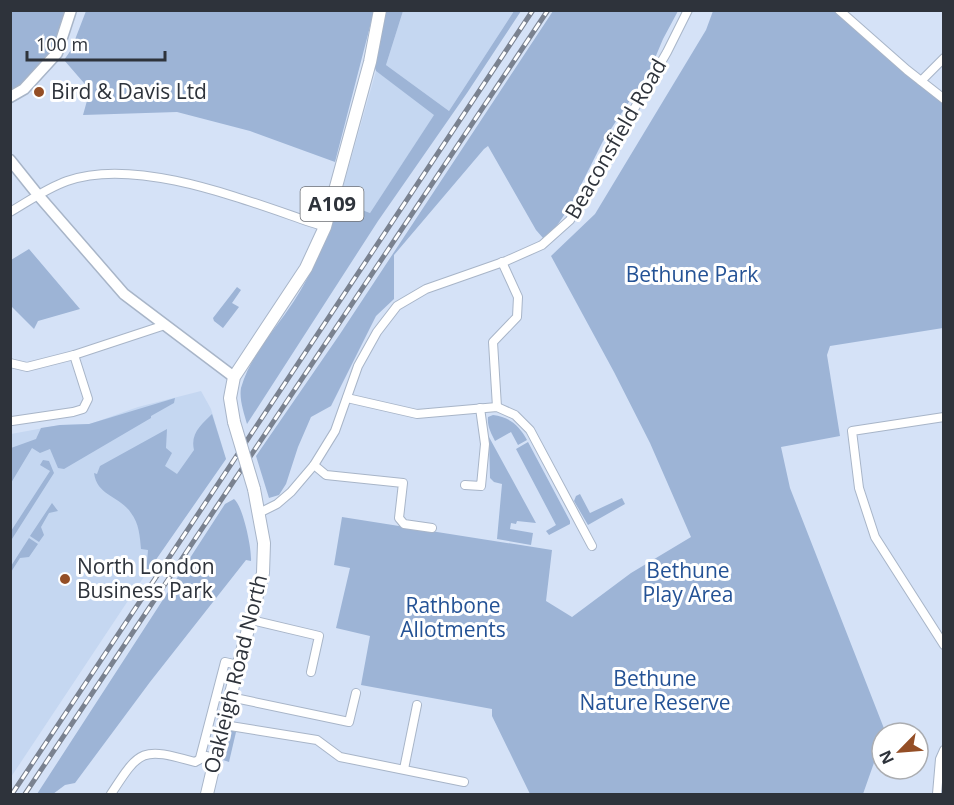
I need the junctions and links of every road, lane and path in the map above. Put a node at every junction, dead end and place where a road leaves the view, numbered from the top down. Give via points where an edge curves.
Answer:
1 (71, 10) edge
2 (380, 10) edge
3 (688, 10) edge
4 (839, 10) edge
5 (944, 58) edge
6 (921, 81) junction
7 (10, 97) edge
8 (944, 99) edge
9 (10, 160) edge
10 (38, 195) junction
11 (10, 212) edge
12 (325, 227) junction
13 (502, 262) junction
14 (165, 325) junction
15 (74, 355) junction
16 (10, 363) edge
17 (234, 377) junction
18 (347, 398) junction
19 (497, 407) junction
20 (480, 408) junction
21 (944, 417) edge
22 (12, 421) dead end
23 (314, 465) junction
24 (465, 485) dead end
25 (259, 513) junction
26 (432, 528) dead end
27 (592, 546) dead end
28 (251, 620) junction
29 (944, 645) edge
30 (238, 665) junction
31 (311, 672) dead end
32 (356, 693) dead end
33 (230, 697) junction
34 (417, 705) dead end
35 (224, 724) junction
36 (944, 750) edge
37 (200, 758) junction
38 (215, 758) junction
39 (404, 769) junction
40 (464, 782) dead end
41 (111, 795) edge
42 (207, 795) edge
43 (937, 795) edge

1 - 7 street via 57,53 24,89
2 - 12 main road, A109 via 370,62
3 - 13 street, Beaconsfield Road via 570,220 542,245
4 - 6 street
5 - 6 street
6 - 8 street
9 - 10 street
10 - 11 street
10 - 12 street via 67,181 107,172 181,181
10 - 14 street via 124,294
12 - 17 main road, A109 via 306,268
13 - 18 street, Beaconsfield Road via 426,290 397,306 358,366
13 - 19 street via 518,297 517,317 493,342
14 - 15 street
14 - 17 street
15 - 16 street via 27,367
15 - 22 street via 88,399 83,409
17 - 25 main road, Oakleigh Road North / A109, bridge via 230,398 234,422
18 - 20 street via 417,414
18 - 23 street, Beaconsfield Road via 335,431
19 - 20 street
19 - 27 street via 515,415 530,430
20 - 24 street via 484,444 481,486
21 - 29 street via 852,430 860,488 876,537
23 - 25 street, Beaconsfield Road via 277,504
23 - 26 street via 326,475 404,483 399,518 404,524
25 - 28 main road, Oakleigh Road North / A109 via 263,573
28 - 30 main road, Oakleigh Road North / A109
28 - 31 street via 319,636
30 - 33 main road, Oakleigh Road North / A109
30 - 37 street via 225,662
32 - 33 street via 349,722
33 - 35 main road, Oakleigh Road North / A109
34 - 39 street
35 - 38 main road, Oakleigh Road North / A109
35 - 39 street via 317,740 339,757
36 - 43 street
37 - 38 street
37 - 41 street via 195,762 157,753 143,755 130,763
38 - 42 main road, Oakleigh Road North / A109
39 - 40 street

